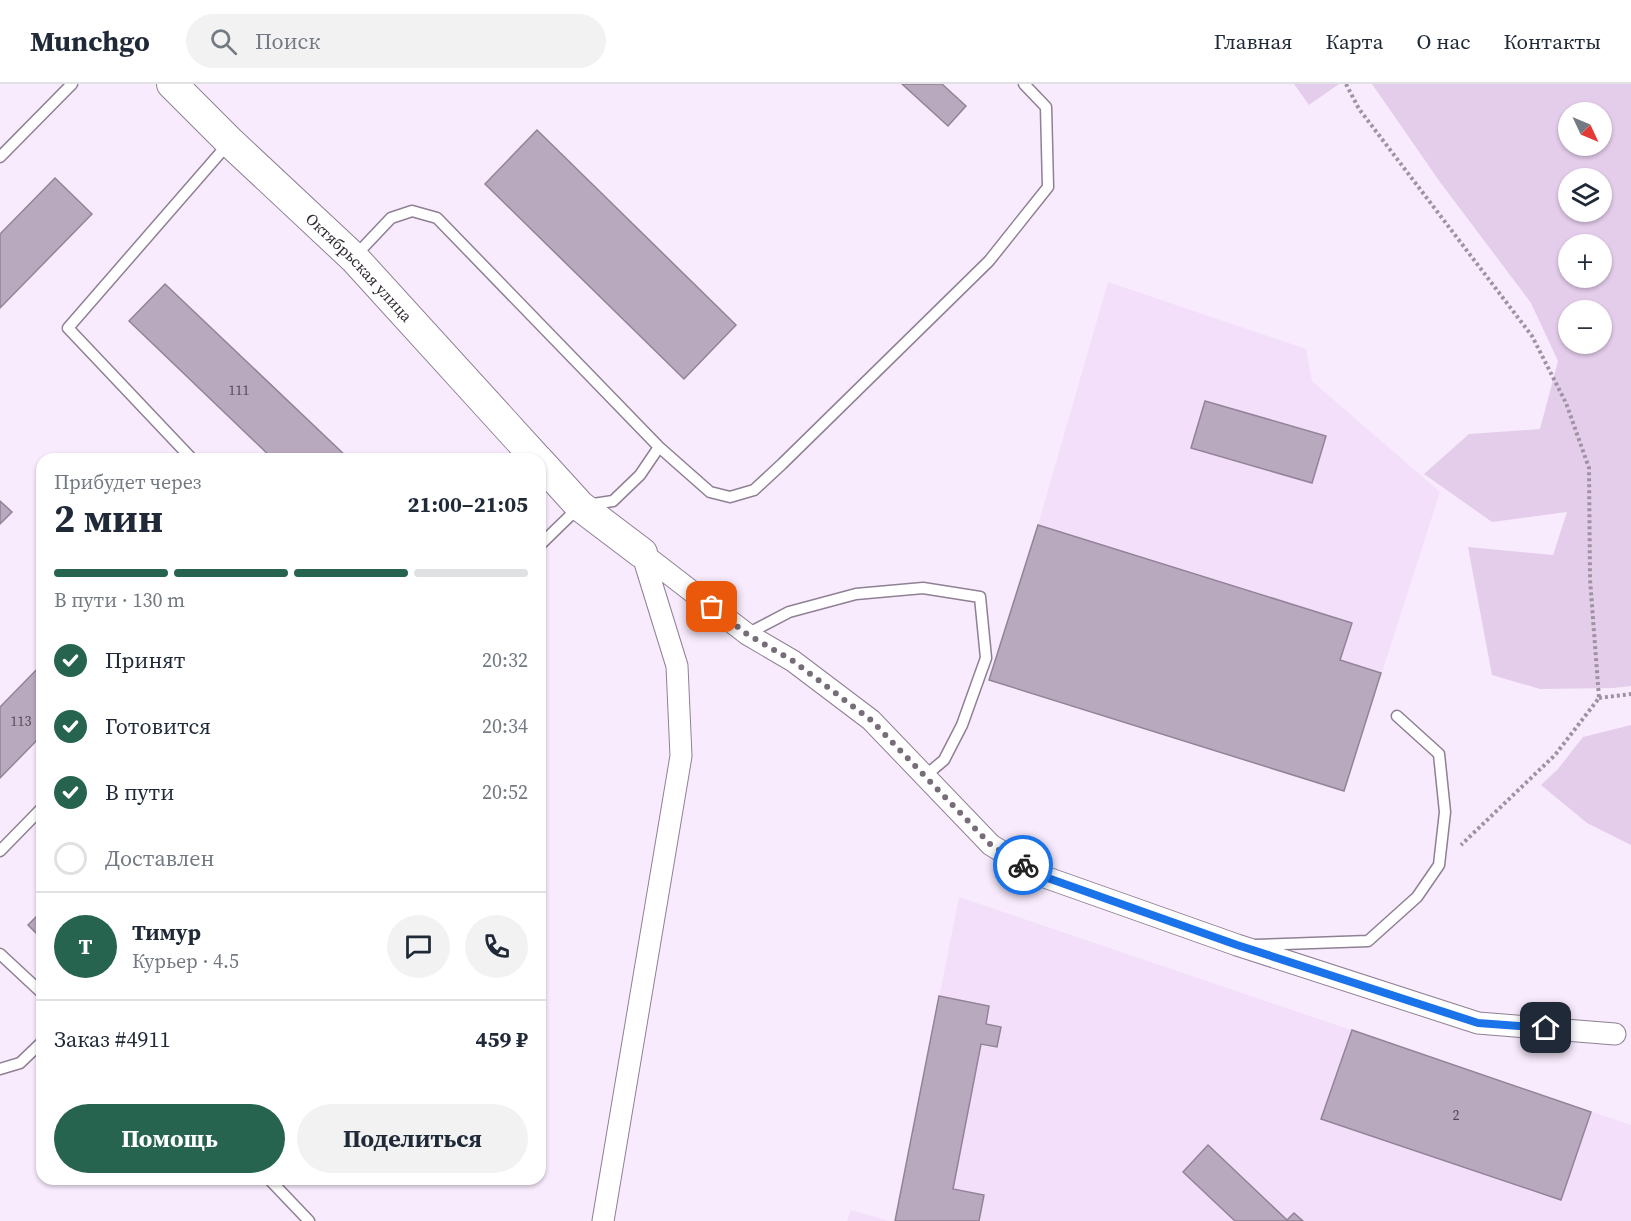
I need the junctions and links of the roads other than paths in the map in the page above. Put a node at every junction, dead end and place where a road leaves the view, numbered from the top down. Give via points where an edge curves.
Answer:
1 (72, 84) edge
2 (172, 84) edge
3 (1024, 84) edge
4 (230, 142) junction
5 (0, 157) edge
6 (354, 258) junction
7 (659, 447) junction
8 (186, 453) edge
9 (533, 453) edge
10 (546, 468) edge
11 (580, 506) junction
12 (546, 538) edge
13 (642, 553) junction
14 (747, 634) junction
15 (1397, 716) dead end
16 (925, 776) junction
17 (36, 814) edge
18 (0, 851) edge
19 (1237, 945) junction
20 (0, 954) edge
21 (36, 987) edge
22 (1615, 1034) dead end
23 (36, 1048) edge
24 (0, 1069) edge
25 (275, 1185) edge
26 (309, 1221) edge
27 (603, 1221) edge

1 - 5 lane
2 - 4 street, Октябрьская улица
3 - 7 lane via 1046,108 1048,187 989,261 754,490 730,497 710,492
4 - 6 street, Октябрьская улица
4 - 8 lane via 68,328
6 - 7 lane via 391,218 412,211 437,218
6 - 9 street, Октябрьская улица
7 - 11 lane via 640,475 613,501
10 - 11 street, Октябрьская улица
11 - 12 lane
11 - 13 street, Октябрьская улица
13 - 14 street
13 - 27 street via 676,666 681,756
14 - 16 street via 793,661 871,720
14 - 16 lane via 789,612 856,594 923,588 980,597 986,658 962,725 944,760
15 - 19 lane via 1439,754 1445,812 1439,865 1417,897 1368,941
16 - 19 street via 991,845 1042,876
17 - 18 lane
19 - 22 street via 1478,1023
20 - 21 lane
23 - 24 lane via 20,1064
25 - 26 lane

